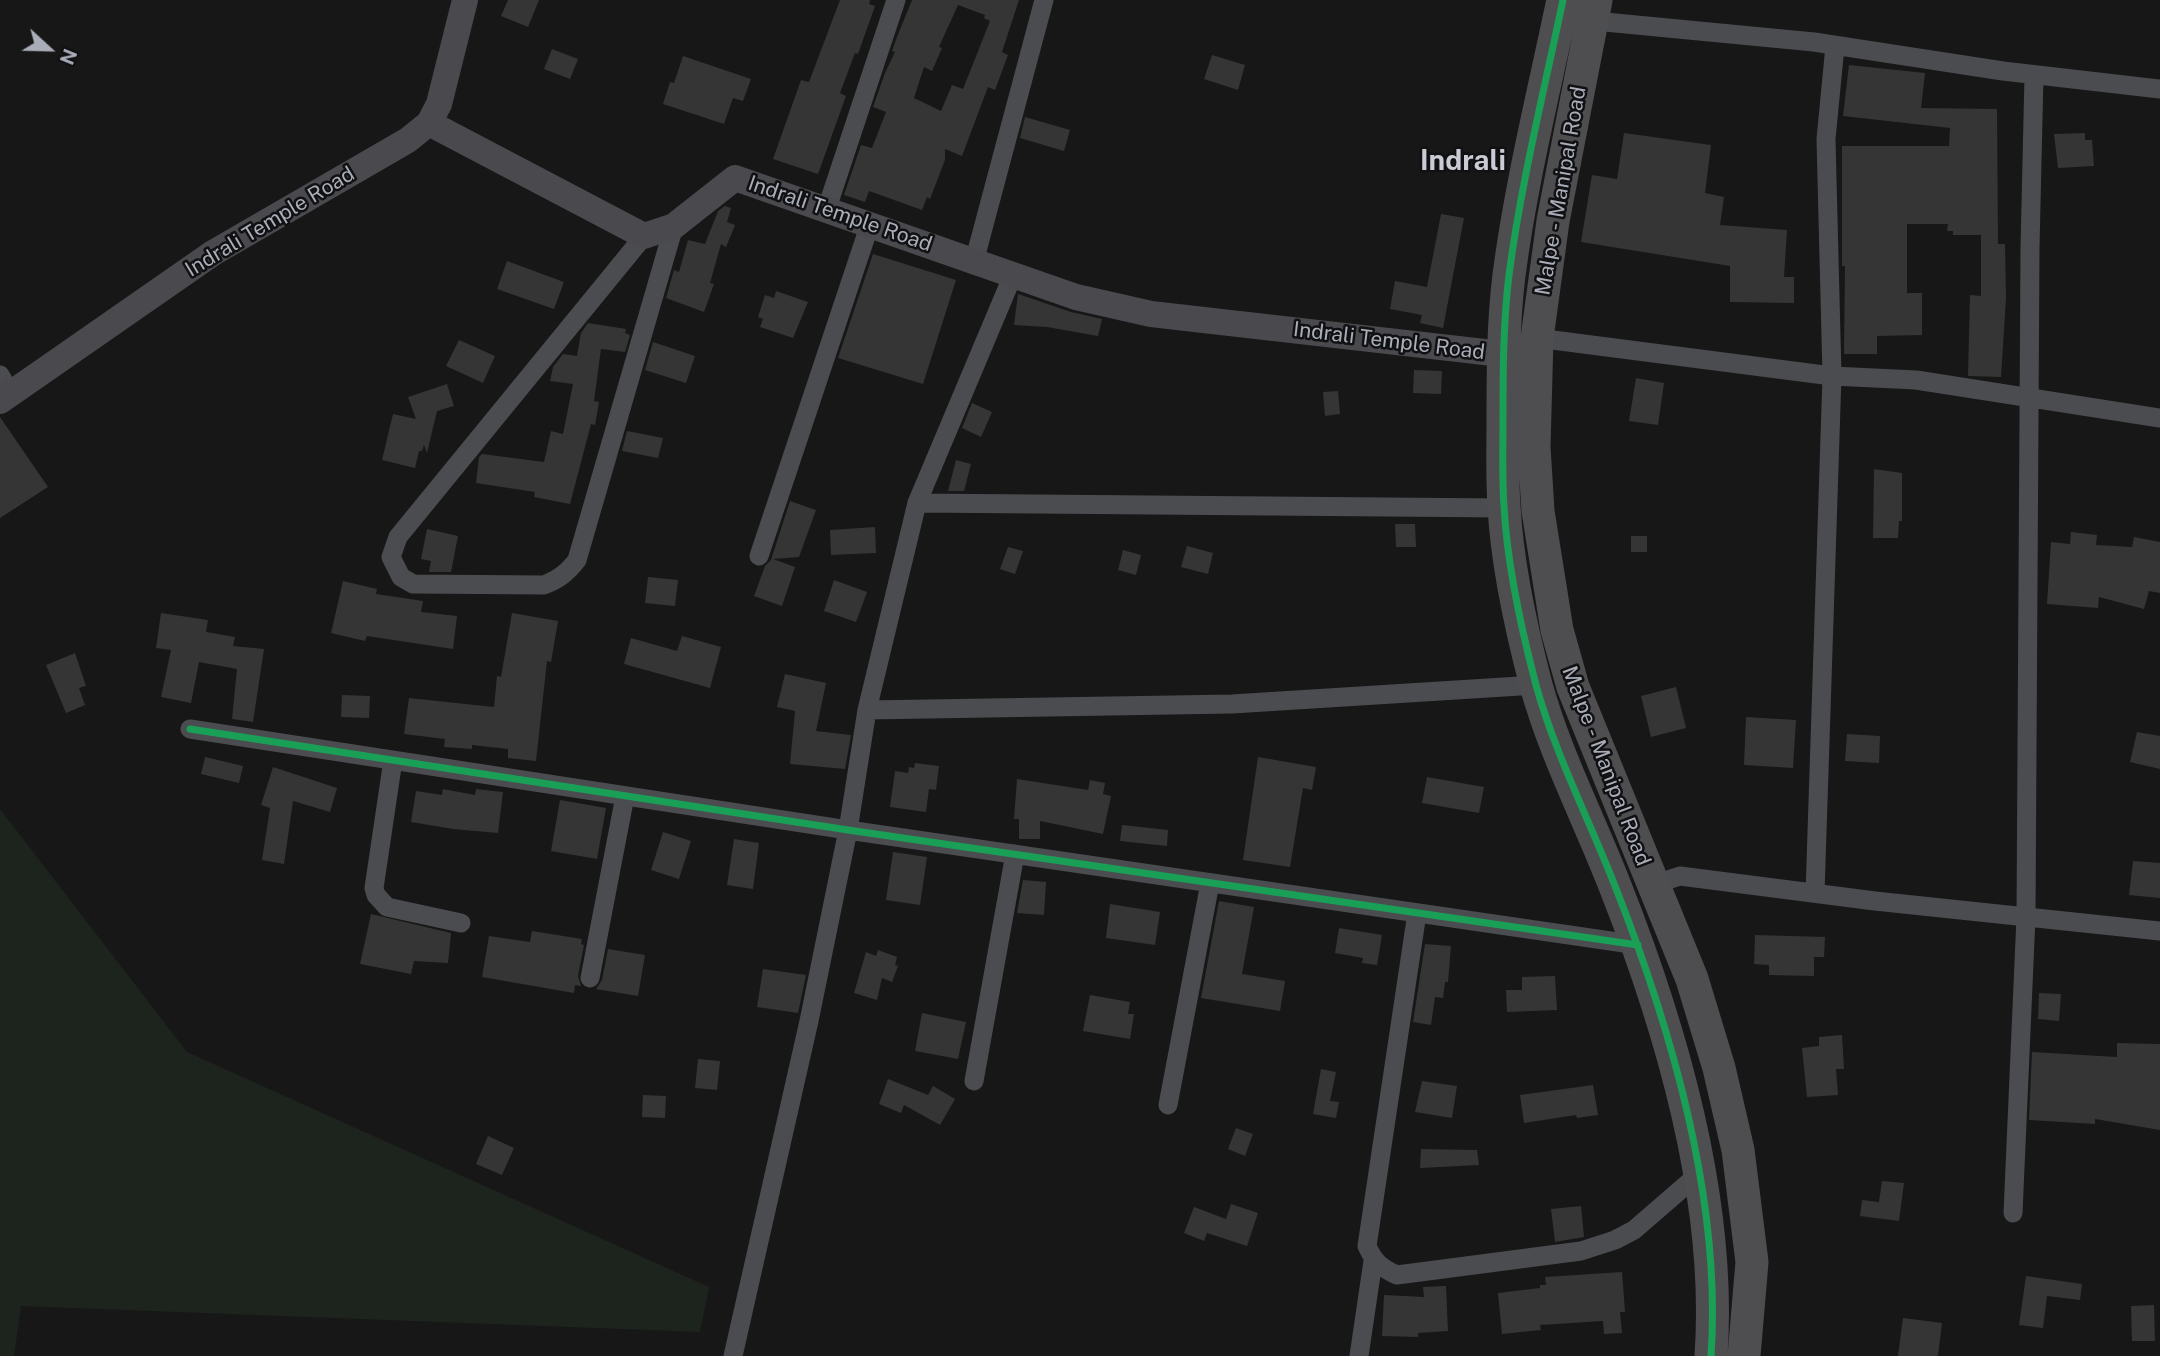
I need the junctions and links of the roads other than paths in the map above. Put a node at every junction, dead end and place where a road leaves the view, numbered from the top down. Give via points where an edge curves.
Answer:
1 (466, 0) edge
2 (896, 0) edge
3 (1044, 0) edge
4 (1577, 9) edge
5 (1835, 46) junction
6 (2034, 75) junction
7 (2160, 89) edge
8 (429, 123) junction
9 (827, 208) junction
10 (870, 224) junction
11 (674, 226) junction
12 (643, 236) junction
13 (974, 262) junction
14 (1013, 275) junction
15 (1537, 338) junction
16 (1502, 354) junction
17 (1832, 376) junction
18 (4, 390) edge
19 (2028, 398) junction
20 (2160, 418) edge
21 (917, 503) junction
22 (1504, 508) junction
23 (759, 556) dead end
24 (1550, 594) junction
25 (1517, 602) junction
26 (1536, 685) junction
27 (867, 710) junction
28 (190, 729) dead end
29 (393, 760) junction
30 (625, 796) junction
31 (848, 830) junction
32 (1015, 854) junction
33 (1210, 883) junction
34 (1652, 885) junction
35 (1815, 893) junction
36 (1417, 913) junction
37 (2026, 917) junction
38 (461, 923) dead end
39 (2160, 931) edge
40 (1638, 944) junction
41 (590, 978) dead end
42 (974, 1080) dead end
43 (1168, 1105) dead end
44 (1701, 1171) junction
45 (2013, 1213) dead end
46 (1373, 1261) junction
47 (733, 1356) edge
48 (1359, 1356) edge
49 (1711, 1356) edge
50 (1744, 1356) edge

1 - 8 street via 439,104
2 - 9 street
3 - 13 street
4 - 5 street
4 - 15 highway, Malpe - Manipal Road
4 - 16 highway via 1512,260
5 - 6 street
5 - 17 street via 1826,139
6 - 7 street
6 - 19 street
8 - 12 street
8 - 18 street, Indrali Temple Road via 408,140 212,253
9 - 10 street, Indrali Temple Road
9 - 11 street, Indrali Temple Road via 735,178
10 - 13 street, Indrali Temple Road
10 - 23 street
11 - 12 street, Indrali Temple Road
11 - 12 street via 577,560 559,579 544,585 413,583 401,577 391,557 398,537
13 - 14 street, Indrali Temple Road
14 - 16 street, Indrali Temple Road via 1076,298 1151,314
14 - 21 street
15 - 17 street
15 - 24 highway, Malpe - Manipal Road via 1534,447
16 - 22 highway
17 - 19 street via 1916,380
17 - 35 street
19 - 20 street
19 - 37 street
21 - 22 street
21 - 27 street
22 - 25 highway
24 - 25 highway
24 - 34 highway, Malpe - Manipal Road via 1573,687
25 - 26 highway
26 - 27 street via 1233,704
26 - 40 highway
27 - 31 street
28 - 29 street
29 - 30 street
29 - 38 street via 376,895 387,907
30 - 31 street
30 - 41 street
31 - 32 street
31 - 47 street
32 - 33 street
32 - 42 street
33 - 36 street
33 - 43 street
34 - 35 street via 1680,876
34 - 50 highway, Malpe - Manipal Road via 1692,979 1738,1150 1752,1262
35 - 37 street
36 - 40 street
36 - 46 street via 1367,1246
37 - 39 street
37 - 45 street
40 - 44 highway via 1681,1082
44 - 46 street via 1634,1230 1581,1251 1397,1275
44 - 49 highway via 1710,1268
46 - 48 street

